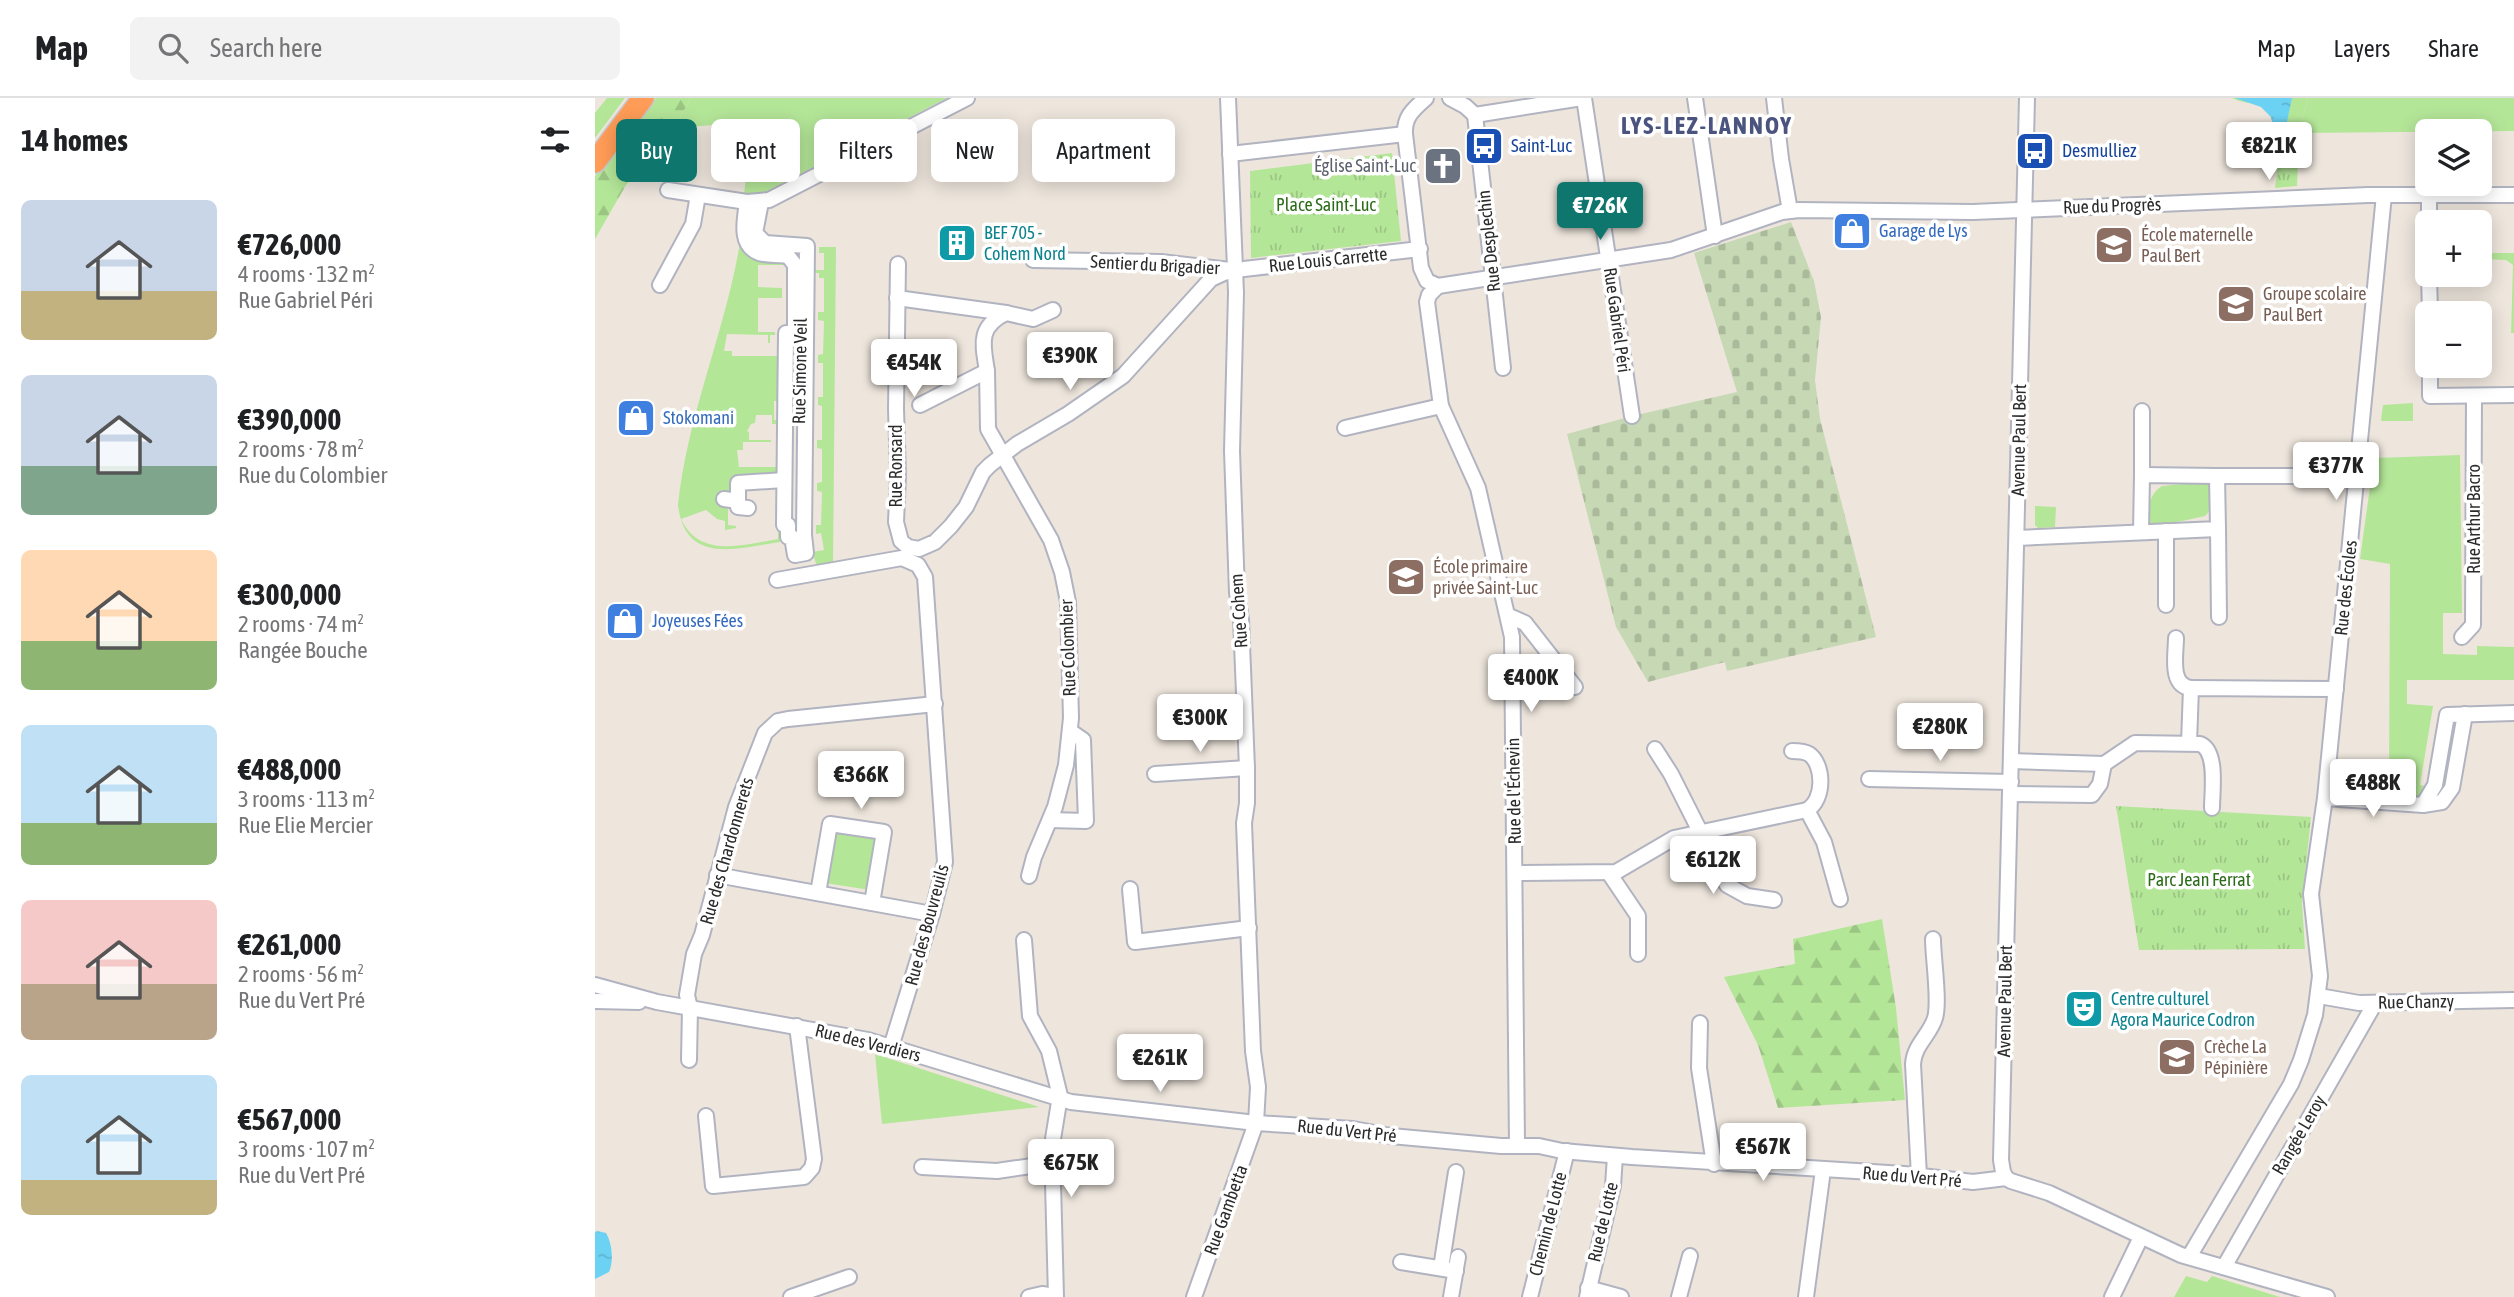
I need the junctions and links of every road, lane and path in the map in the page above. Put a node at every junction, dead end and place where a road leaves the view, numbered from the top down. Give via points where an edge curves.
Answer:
1 (633, 98) edge
2 (643, 98) edge
3 (967, 98) edge
4 (1228, 98) edge
5 (1426, 98) edge
6 (1450, 98) edge
7 (1583, 98) edge
8 (1695, 98) edge
9 (1774, 98) edge
10 (2027, 98) edge
11 (1475, 115) junction
12 (1405, 134) junction
13 (595, 148) edge
14 (1230, 154) junction
15 (595, 162) edge
16 (668, 190) dead end
17 (698, 195) junction
18 (2384, 195) junction
19 (2415, 195) edge
20 (2492, 195) edge
21 (2514, 195) edge
22 (754, 202) junction
23 (2025, 210) junction
24 (1790, 211) junction
25 (1715, 236) junction
26 (1420, 249) junction
27 (1608, 258) junction
28 (1033, 260) dead end
29 (898, 264) dead end
30 (1235, 270) junction
31 (1493, 278) junction
32 (660, 285) dead end
33 (1438, 286) junction
34 (897, 298) junction
35 (1053, 310) dead end
36 (1006, 313) junction
37 (1503, 368) dead end
38 (987, 371) junction
39 (2430, 378) edge
40 (2514, 395) edge
41 (2474, 396) junction
42 (921, 405) dead end
43 (1441, 406) junction
44 (2142, 411) dead end
45 (1632, 416) dead end
46 (1345, 428) dead end
47 (1001, 456) junction
48 (2142, 475) junction
49 (2357, 475) junction
50 (2217, 476) junction
51 (784, 480) junction
52 (736, 503) dead end
53 (2218, 529) junction
54 (2166, 531) junction
55 (2141, 532) junction
56 (2017, 538) junction
57 (907, 553) junction
58 (801, 554) junction
59 (805, 575) junction
60 (777, 580) dead end
61 (2166, 605) dead end
62 (1509, 616) junction
63 (2219, 617) dead end
64 (2462, 637) dead end
65 (2176, 638) dead end
66 (1575, 687) dead end
67 (2190, 688) junction
68 (2336, 689) junction
69 (935, 704) junction
70 (2514, 713) edge
71 (1070, 731) junction
72 (2189, 743) junction
73 (1655, 749) dead end
74 (1792, 751) dead end
75 (2011, 761) junction
76 (2103, 764) junction
77 (1247, 768) junction
78 (1155, 774) dead end
79 (1869, 779) dead end
80 (2010, 788) junction
81 (2325, 798) junction
82 (2212, 807) dead end
83 (1807, 810) junction
84 (1050, 820) junction
85 (1699, 832) junction
86 (1515, 873) junction
87 (1609, 873) junction
88 (717, 875) junction
89 (1029, 876) dead end
90 (1130, 889) dead end
91 (818, 893) junction
92 (1840, 899) dead end
93 (1774, 900) dead end
94 (872, 903) junction
95 (932, 914) junction
96 (1249, 928) junction
97 (1933, 939) dead end
98 (1024, 940) dead end
99 (1638, 954) dead end
100 (595, 985) edge
101 (2319, 996) junction
102 (2514, 1000) edge
103 (595, 1002) edge
104 (2375, 1003) junction
105 (672, 1004) junction
106 (690, 1007) junction
107 (1700, 1023) dead end
108 (797, 1026) junction
109 (891, 1047) junction
110 (689, 1060) dead end
111 (1060, 1100) junction
112 (706, 1116) dead end
113 (1256, 1123) junction
114 (1517, 1145) junction
115 (1567, 1151) junction
116 (1615, 1156) junction
117 (1052, 1163) junction
118 (1714, 1164) junction
119 (922, 1167) dead end
120 (1823, 1170) junction
121 (1456, 1172) dead end
122 (1919, 1176) junction
123 (2006, 1178) junction
124 (2141, 1237) junction
125 (1690, 1256) dead end
126 (2189, 1257) junction
127 (1401, 1262) dead end
128 (2224, 1267) junction
129 (1441, 1269) junction
130 (849, 1277) dead end
131 (1587, 1293) edge
132 (798, 1296) edge
133 (1029, 1297) edge
134 (1055, 1297) edge
135 (1194, 1297) edge
136 (1451, 1297) edge
137 (1529, 1297) edge
138 (1621, 1297) edge
139 (1679, 1297) edge
140 (1807, 1297) edge
141 (2112, 1297) edge
142 (2327, 1297) edge

1 - 13 highway
2 - 15 highway
3 - 22 street via 776,197
4 - 14 street, Rue Cohem
5 - 12 street via 1408,116
6 - 11 street
7 - 11 street
7 - 27 street, Rue Gabriel Péri
8 - 25 street
9 - 24 street
10 - 23 street, Avenue Paul Bert
11 - 31 street, Rue Desplechin
12 - 14 street
12 - 26 street
14 - 30 street, Rue Cohem
16 - 17 street
17 - 22 street
17 - 32 street via 693,224
18 - 19 street, Rue du Progrès
18 - 23 street, Rue du Progrès
18 - 49 street, Rue des Écoles
20 - 21 street, Rue du Progrès
22 - 51 street via 744,232 750,245 761,253 788,256 795,265 795,334 781,338
22 - 58 street via 755,233 760,240 807,246 806,553
23 - 24 street, Rue du Progrès
23 - 56 street, Avenue Paul Bert
24 - 25 street, Rue du Progrès
25 - 27 street, Rue du Progrès via 1671,250
26 - 30 street, Rue Louis Carrette
26 - 33 street via 1423,276
27 - 31 street, Rue du Progrès
27 - 45 street, Rue Gabriel Péri
28 - 30 street, Sentier du Brigadier via 1161,262
29 - 34 street, Rue Ronsard
30 - 47 street via 1211,279 1115,383
30 - 77 street, Rue Cohem via 1232,451
31 - 33 street
31 - 37 street, Rue Desplechin
33 - 43 street, Rue de l'Échevin via 1427,302
34 - 36 street
34 - 57 street, Rue Ronsard via 895,522
35 - 36 street via 1033,319
36 - 38 street via 991,322 984,336
38 - 42 street, Rue Ronsard
38 - 47 street via 986,422
39 - 41 street via 2430,396
40 - 41 street
41 - 64 street, Rue Arthur Bacro via 2473,625
43 - 46 street
43 - 62 street, Rue de l'Échevin via 1478,488
44 - 48 street
47 - 57 street via 983,472 967,507 943,535 925,548
47 - 71 street, Rue Colombier via 1039,518 1062,572 1068,602
48 - 50 street
48 - 55 street
49 - 50 street
49 - 68 street, Rue des Écoles
50 - 53 street
51 - 52 street via 738,483
51 - 58 street via 784,525 788,525 795,555
53 - 54 street
53 - 63 street
54 - 55 street
54 - 61 street
55 - 56 street
56 - 75 street, Avenue Paul Bert
57 - 59 street
57 - 69 street, Rue des Bouvreuils via 925,577
58 - 59 street
59 - 60 street
62 - 66 street via 1525,623
62 - 86 street, Rue de l'Échevin
65 - 67 street via 2177,679
67 - 68 street
67 - 72 street
68 - 81 street, Rue des Écoles
69 - 88 street, Rue des Chardonnerets via 788,719 771,726 736,807
69 - 95 street, Rue des Bouvreuils via 946,852
70 - 81 street via 2465,714 2450,793 2442,802 2423,805
71 - 84 street, Rue Colombier via 1064,778
71 - 84 street, Rue Colombier via 1083,740 1086,821
72 - 76 street via 2135,743
72 - 82 street via 2206,746 2210,752
73 - 85 street
74 - 83 street via 1806,753 1816,763 1821,790
75 - 76 street
75 - 80 street, Avenue Paul Bert
76 - 80 street via 2100,784 2092,795
77 - 78 street
77 - 96 street, Rue Cohem via 1244,820
79 - 80 street
80 - 123 street, Avenue Paul Bert via 2001,1160
81 - 101 street, Rue des Écoles via 2311,894
83 - 85 street
83 - 92 street via 1824,842
84 - 89 street, Rue Colombier
85 - 87 street via 1674,838
85 - 93 street via 1727,885 1747,896
86 - 87 street
86 - 114 street, Rue de l'Échevin
87 - 99 street via 1637,916
88 - 91 street
88 - 106 street, Rue des Chardonnerets via 694,954 687,996
90 - 96 street via 1135,942
91 - 94 street
91 - 94 street via 829,824 884,832
94 - 95 street
95 - 109 street, Rue des Bouvreuils
96 - 113 street, Rue Cohem
97 - 122 street via 1937,1012 1913,1064
98 - 111 street via 1030,1016 1049,1051
100 - 105 street, Rue des Verdiers
101 - 104 street, Rue Chanzy
101 - 126 street via 2295,1076
102 - 104 street, Rue Chanzy
103 - 105 street, Rue des Verdiers
104 - 128 street, Rangée Leroy
105 - 106 street, Rue des Verdiers
106 - 108 street, Rue des Verdiers
106 - 110 street, Rue des Chardonnerets
107 - 118 street via 1699,1068
108 - 109 street, Rue des Verdiers
108 - 112 street via 814,1159 809,1174 713,1186
109 - 111 street, Rue des Verdiers
111 - 113 street, Rue du Vert Pré
111 - 117 street
113 - 114 street, Rue du Vert Pré
113 - 135 street, Rue Gambetta
114 - 115 street, Rue du Vert Pré
115 - 116 street, Rue du Vert Pré
115 - 137 street, Chemin de Lotte
116 - 118 street, Rue du Vert Pré
116 - 131 street, Rue de Lotte via 1613,1186
117 - 119 street via 1003,1171
117 - 134 street
118 - 120 street, Rue du Vert Pré
120 - 122 street, Rue du Vert Pré
120 - 140 street
121 - 129 street
122 - 123 street, Rue du Vert Pré via 1973,1182
123 - 124 street, Rue du Vert Pré via 2049,1192
124 - 126 street, Rue du Vert Pré
124 - 141 street
125 - 139 street
126 - 128 street, Rue du Vert Pré
127 - 129 street
128 - 142 street, Rue du Vert Pré
129 - 136 street via 1457,1264
130 - 132 street
131 - 138 street, Rue de Lotte
133 - 134 street

